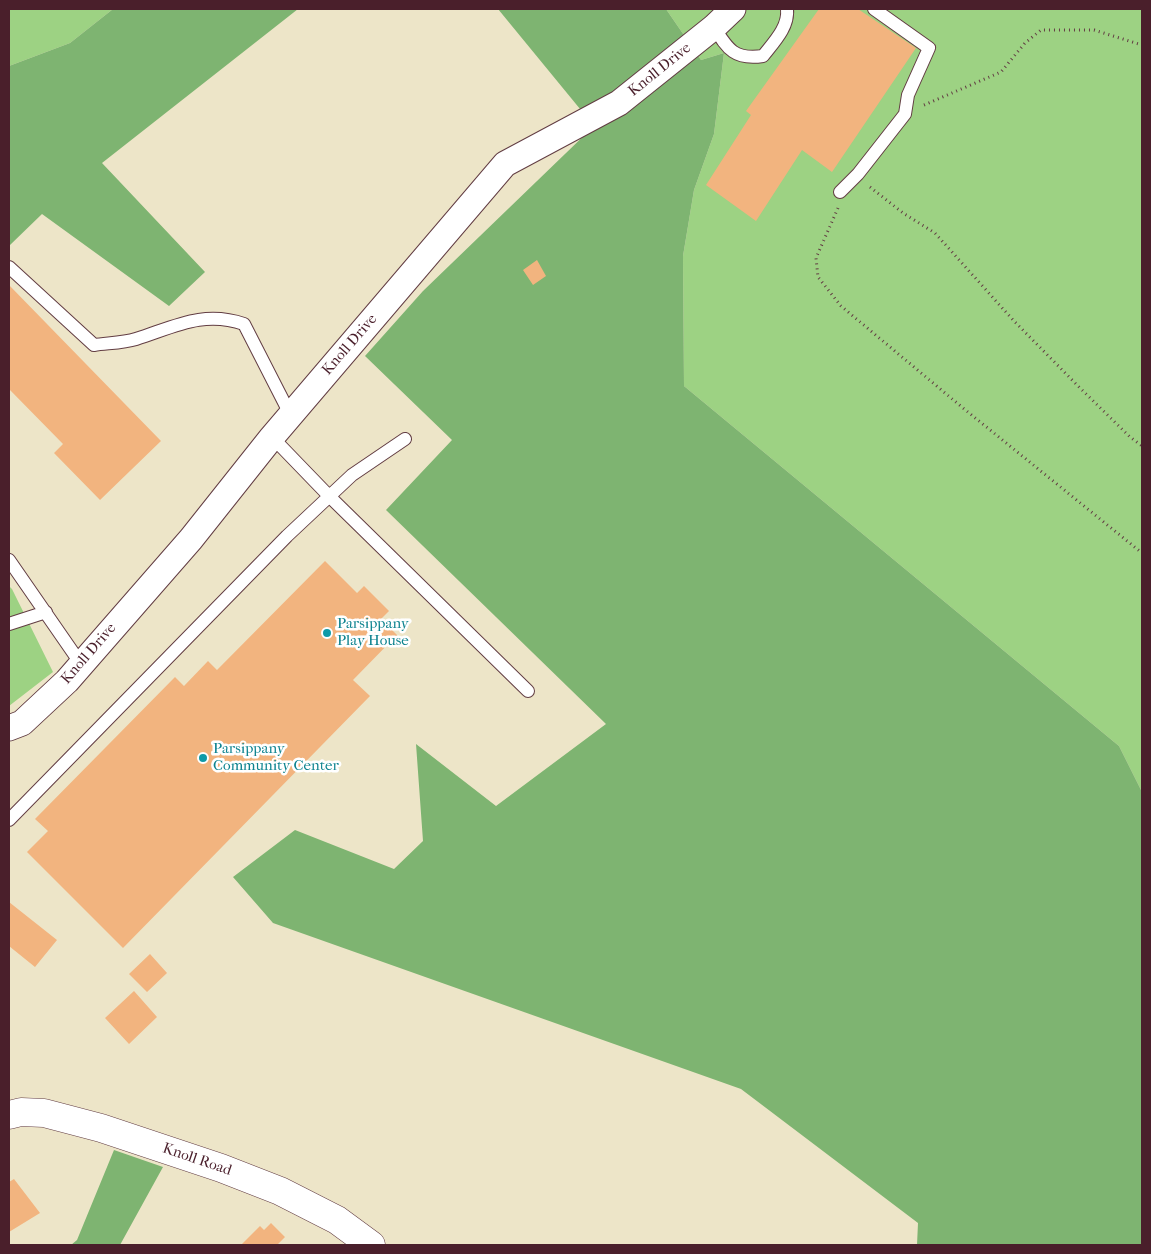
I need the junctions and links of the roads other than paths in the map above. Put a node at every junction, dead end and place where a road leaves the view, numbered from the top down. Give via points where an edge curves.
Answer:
1 (732, 9) edge
2 (787, 9) edge
3 (874, 9) edge
4 (714, 27) junction
5 (840, 192) road end
6 (9, 267) edge
7 (290, 414) junction
8 (272, 436) junction
9 (405, 439) dead end
10 (329, 496) junction
11 (9, 560) edge
12 (46, 612) junction
13 (9, 624) edge
14 (81, 664) junction
15 (528, 691) dead end
16 (9, 728) edge
17 (9, 820) edge
18 (9, 1115) edge
19 (371, 1245) edge

1 - 4 street, Knoll Drive
2 - 4 lane via 784,28 763,56 748,58 727,48
3 - 5 lane via 930,48 908,95 905,114
4 - 7 street, Knoll Drive via 619,103 505,164
6 - 7 lane via 94,345 133,339 189,320 227,319 244,324
7 - 8 street, Knoll Drive
8 - 10 lane
8 - 14 street, Knoll Drive via 191,539
9 - 10 lane via 352,475
10 - 15 lane
10 - 17 lane
11 - 12 lane
12 - 13 lane
12 - 14 lane
14 - 16 street, Knoll Drive via 22,723
18 - 19 street, Knoll Road via 44,1113 222,1168 280,1191 337,1220

